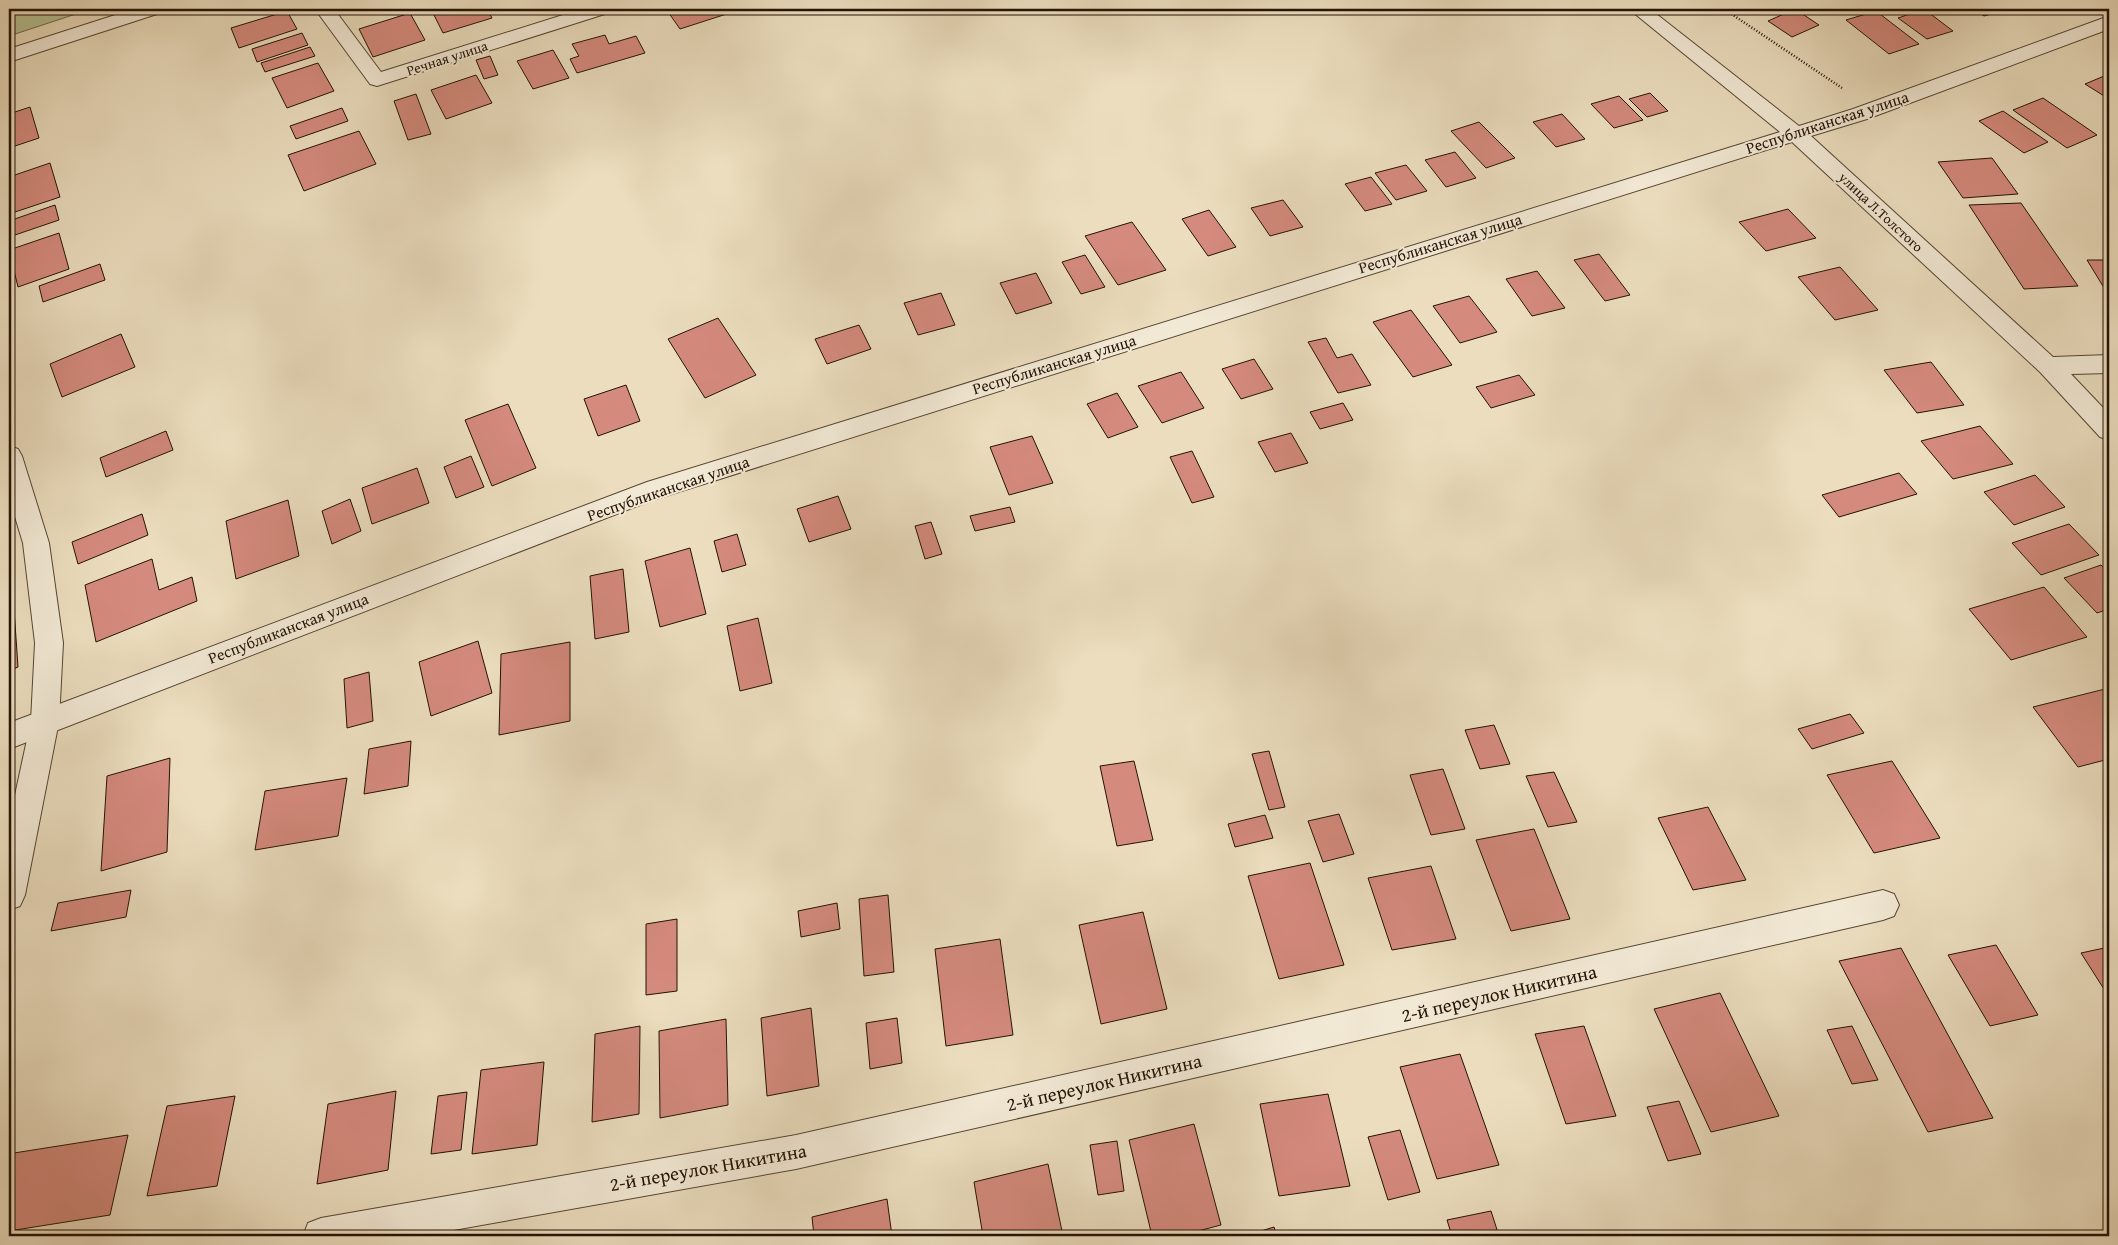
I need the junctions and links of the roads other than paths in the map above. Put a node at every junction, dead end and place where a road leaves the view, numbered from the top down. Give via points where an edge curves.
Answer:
1 (153, 9) edge
2 (324, 9) edge
3 (601, 9) edge
4 (1638, 9) edge
5 (2109, 22) edge
6 (9, 56) edge
7 (1795, 133) junction
8 (2109, 364) edge
9 (2048, 366) junction
10 (2109, 430) edge
11 (9, 456) edge
12 (45, 721) junction
13 (9, 736) edge
14 (9, 895) edge
15 (1883, 906) dead end
16 (321, 1236) edge

1 - 6 street
2 - 3 street, Речная улица via 377,80
4 - 7 street, улица Л.Толстого
5 - 7 street, Республиканская улица via 1874,109
7 - 9 street, улица Л.Толстого
7 - 12 street, Республиканская улица via 647,492
8 - 9 street
9 - 10 street, улица Л.Толстого
11 - 12 street via 37,552 49,643
12 - 13 street, Республиканская улица
12 - 14 street
15 - 16 street, 2-й переулок Никитина via 796,1152

